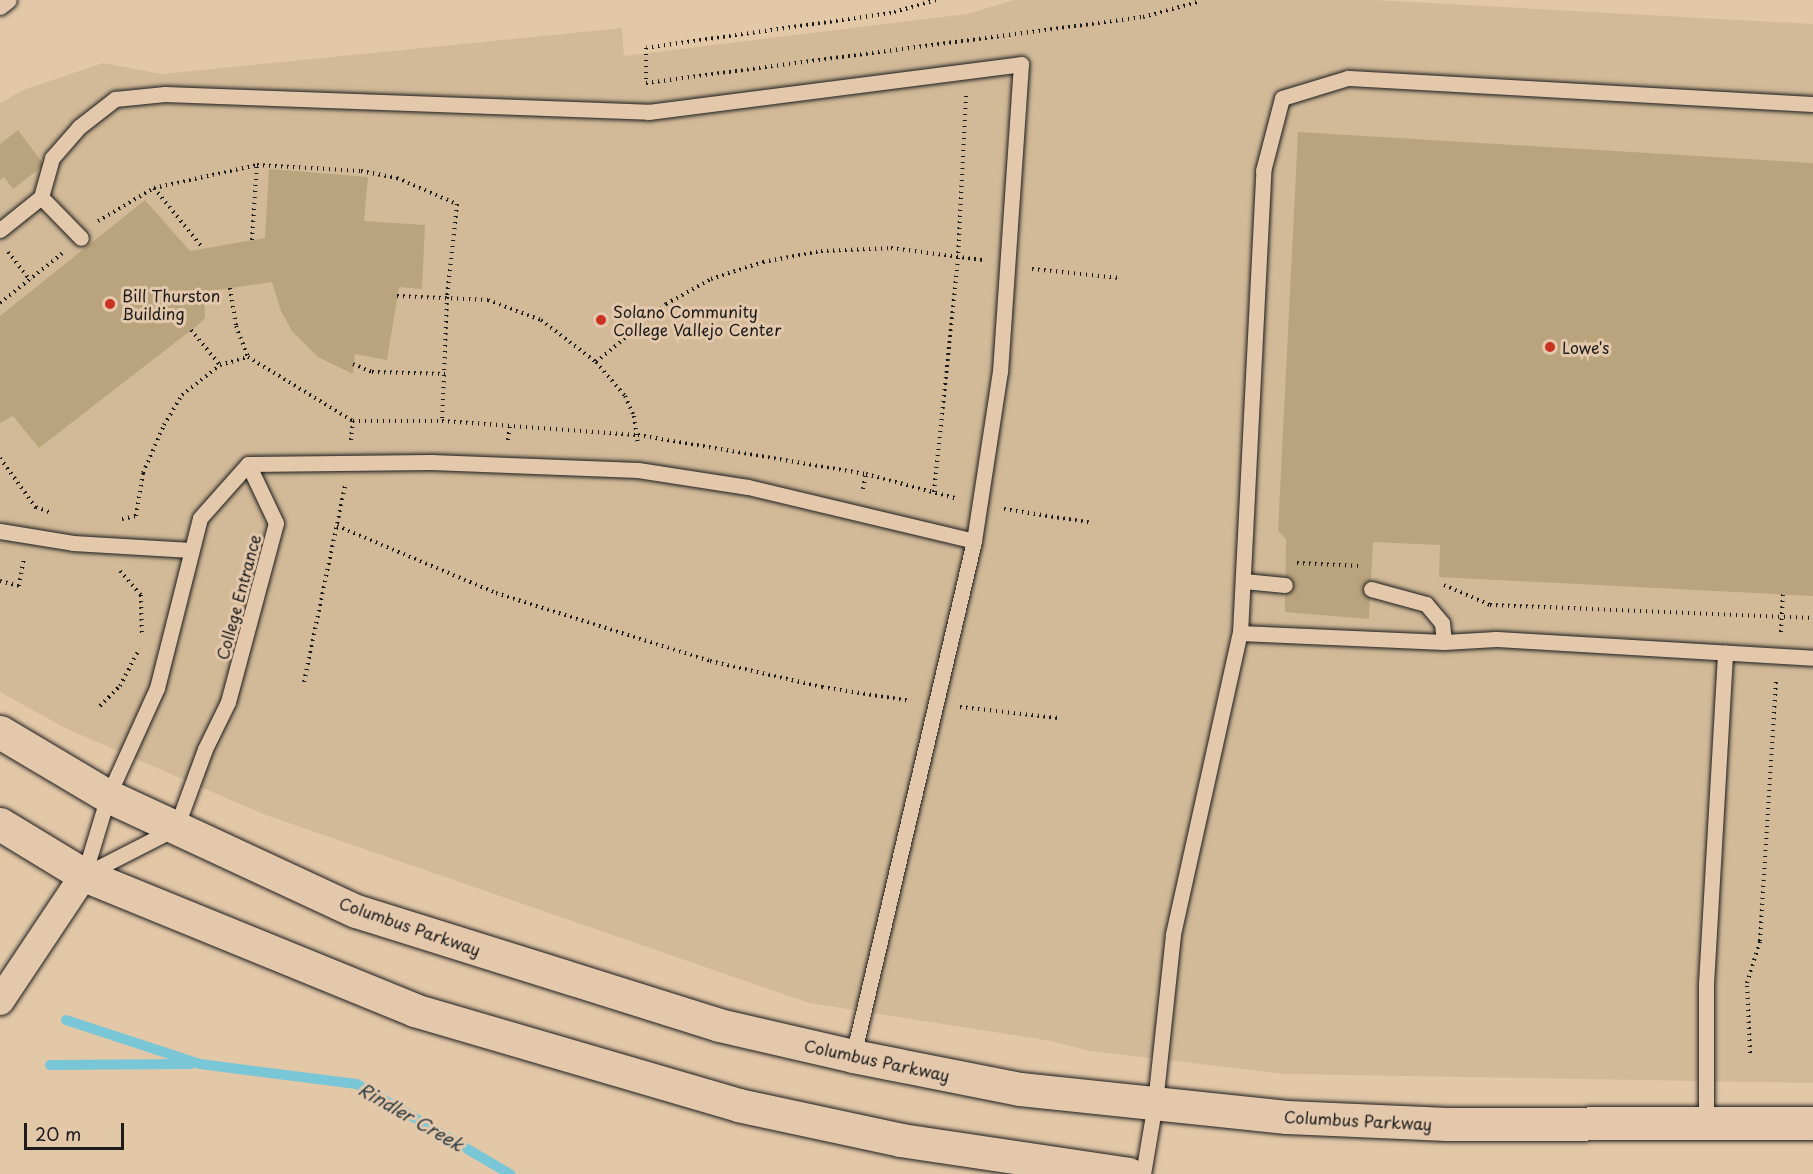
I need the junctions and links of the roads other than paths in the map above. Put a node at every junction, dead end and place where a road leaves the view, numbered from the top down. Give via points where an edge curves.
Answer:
1 (9, 0) edge
2 (0, 7) edge
3 (1813, 104) edge
4 (41, 197) junction
5 (0, 230) edge
6 (81, 238) road end
7 (248, 464) junction
8 (0, 531) edge
9 (974, 541) junction
10 (192, 550) junction
11 (1244, 581) junction
12 (1285, 585) dead end
13 (1371, 589) dead end
14 (1240, 633) junction
15 (1444, 642) junction
16 (1725, 653) junction
17 (1813, 658) edge
18 (0, 732) edge
19 (108, 796) junction
20 (0, 824) edge
21 (176, 828) junction
22 (84, 875) junction
23 (0, 1001) edge
24 (853, 1056) junction
25 (1155, 1103) junction
26 (1706, 1122) junction
27 (1813, 1123) edge
28 (1128, 1174) edge
29 (1143, 1174) edge

1 - 2 lane
3 - 11 lane via 1348,78 1282,99 1263,171
4 - 5 lane
4 - 6 lane
4 - 9 lane via 52,158 78,127 115,99 165,94 648,112 1021,64 1000,371
7 - 9 lane via 431,462 638,470 748,487
7 - 10 lane via 200,518
7 - 21 lane, College Entrance via 276,523 228,702 205,749
8 - 10 lane via 119,546
9 - 24 lane
10 - 19 lane via 158,688
11 - 12 lane
11 - 14 lane
13 - 15 lane via 1426,604 1442,623
14 - 15 lane
14 - 25 lane via 1173,934
15 - 16 lane via 1497,639
16 - 17 lane
16 - 26 lane via 1706,984
18 - 19 main road, Columbus Parkway
19 - 21 main road, Columbus Parkway
19 - 22 lane
20 - 22 main road
21 - 22 lane
21 - 24 main road, Columbus Parkway via 356,911 718,1025
22 - 23 street
22 - 28 main road via 414,1010 738,1105 901,1140
24 - 25 main road, Columbus Parkway via 1020,1089
25 - 26 main road, Columbus Parkway via 1287,1117 1447,1124
25 - 29 lane
26 - 27 main road, Columbus Parkway

